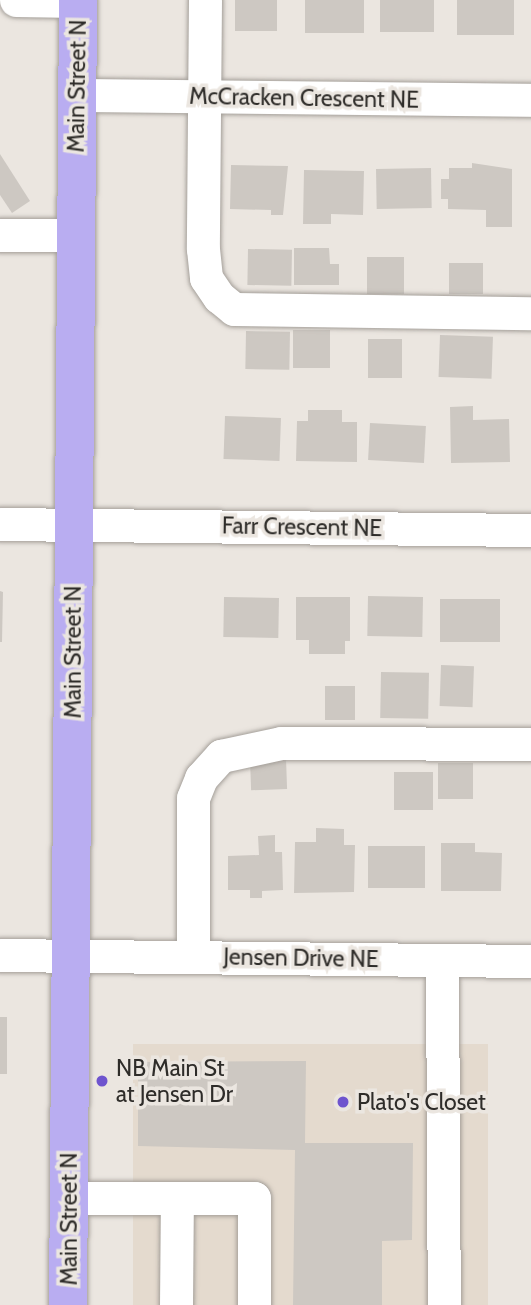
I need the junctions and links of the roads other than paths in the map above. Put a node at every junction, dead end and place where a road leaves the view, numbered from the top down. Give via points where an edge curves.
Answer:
1 (16, 0) edge
2 (78, 0) edge
3 (205, 0) edge
4 (77, 95) junction
5 (204, 97) junction
6 (531, 100) edge
7 (0, 235) edge
8 (75, 235) junction
9 (531, 313) edge
10 (0, 524) edge
11 (74, 524) junction
12 (531, 530) edge
13 (531, 744) edge
14 (0, 955) edge
15 (71, 956) junction
16 (193, 957) junction
17 (442, 960) junction
18 (531, 961) edge
19 (69, 1198) junction
20 (177, 1198) junction
21 (68, 1305) edge
22 (176, 1305) edge
23 (254, 1305) edge
24 (444, 1305) edge

1 - 2 street
2 - 4 main road, Main Street N
3 - 5 street
4 - 5 street, McCracken Crescent NE
4 - 8 main road, Main Street N
5 - 6 street, McCracken Crescent NE
5 - 9 street via 206,278 234,309
7 - 8 street
8 - 11 main road, Main Street N
10 - 11 street, Farr Crescent NE
11 - 12 street, Farr Crescent NE
11 - 15 main road, Main Street N
13 - 16 street via 281,743 221,756 201,778 193,798
14 - 15 street, Jensen Drive NE
15 - 16 street, Jensen Drive NE
15 - 19 main road, Main Street N
16 - 17 street, Jensen Drive NE
17 - 18 street, Jensen Drive NE
17 - 24 street
19 - 20 street
19 - 21 main road, Main Street N
20 - 22 street
20 - 23 street via 254,1198

